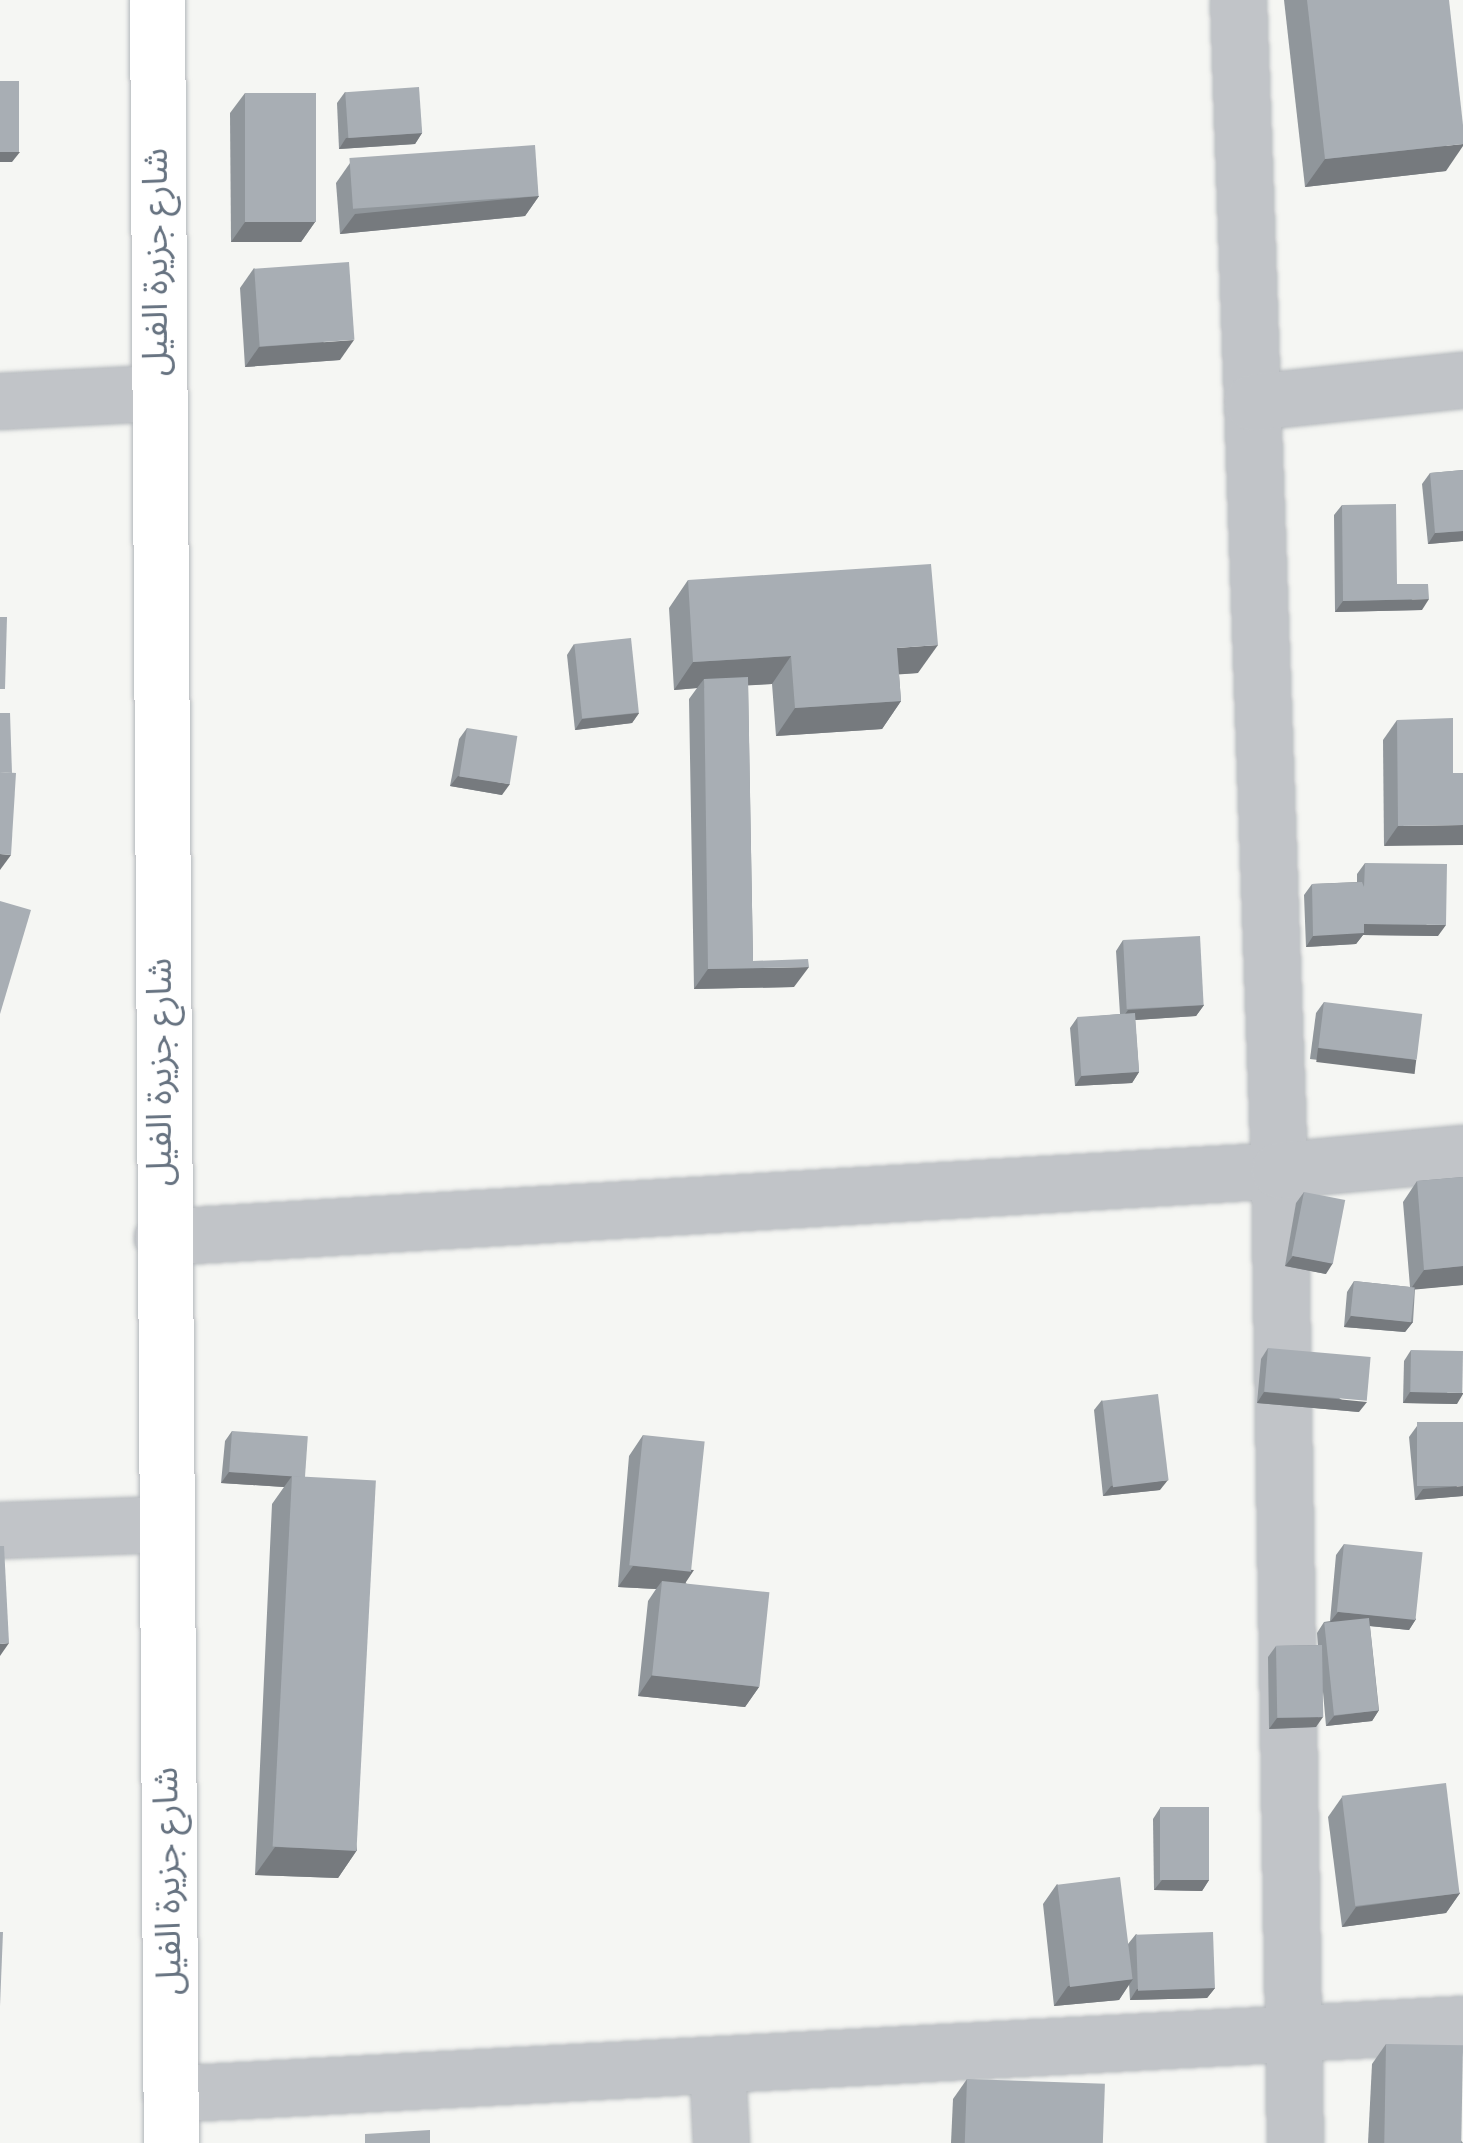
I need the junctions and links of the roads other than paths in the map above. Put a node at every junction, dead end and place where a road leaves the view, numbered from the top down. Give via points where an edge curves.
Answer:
1 (157, 0) edge
2 (1238, 0) edge
3 (1463, 380) edge
4 (156, 393) junction
5 (0, 402) edge
6 (1252, 402) junction
7 (1463, 1153) edge
8 (1279, 1170) junction
9 (162, 1237) junction
10 (164, 1524) junction
11 (0, 1530) edge
12 (1463, 2024) edge
13 (1290, 2034) junction
14 (718, 2065) junction
15 (171, 2119) edge
16 (721, 2143) edge
17 (1295, 2143) edge

1 - 4 street, شارع جزيرة الفيل
2 - 6 street
3 - 6 street
4 - 5 street
4 - 9 street, شارع جزيرة الفيل
6 - 8 street
7 - 8 street
8 - 9 street
8 - 13 street
9 - 10 street, شارع جزيرة الفيل
10 - 11 street
10 - 15 street, شارع جزيرة الفيل
12 - 13 street
13 - 14 street
13 - 17 street
14 - 15 street
14 - 16 street

